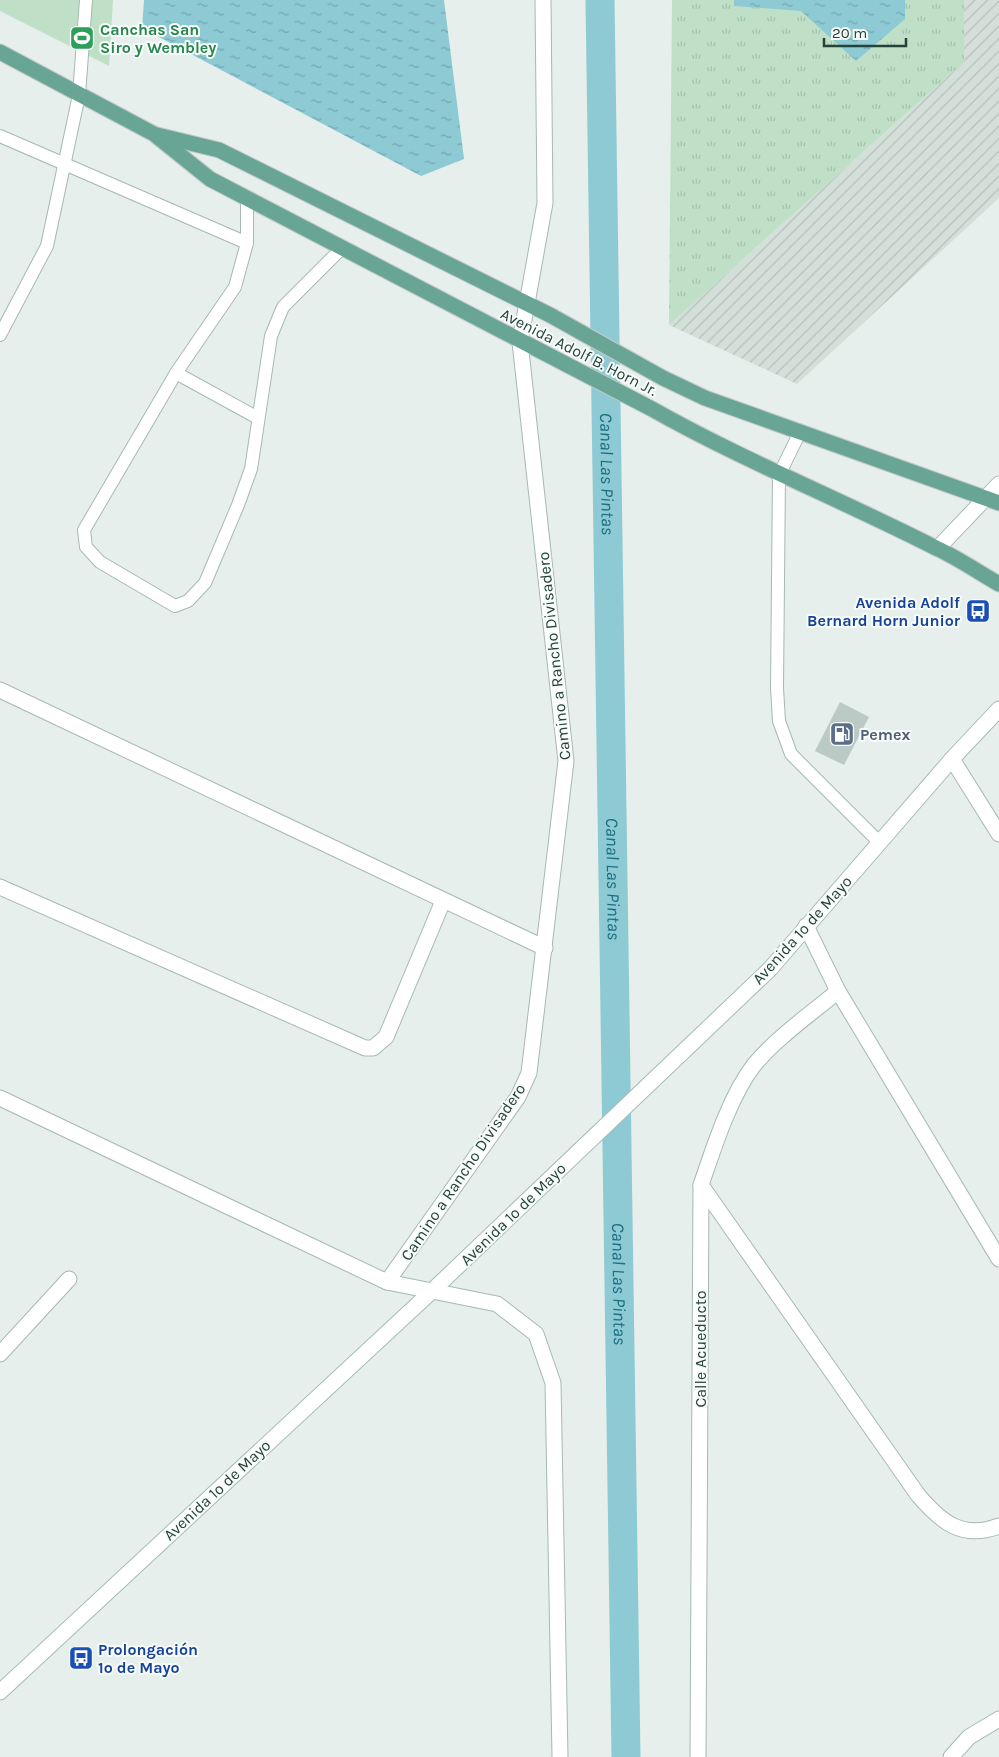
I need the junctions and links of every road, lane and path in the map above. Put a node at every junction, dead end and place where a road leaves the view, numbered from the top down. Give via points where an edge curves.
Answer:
1 (86, 0) edge
2 (543, 0) edge
3 (0, 52) edge
4 (79, 95) junction
5 (154, 134) junction
6 (0, 136) edge
7 (65, 163) junction
8 (247, 198) junction
9 (247, 243) junction
10 (342, 248) junction
11 (528, 305) junction
12 (0, 335) edge
13 (520, 342) junction
14 (176, 373) junction
15 (258, 418) junction
16 (800, 432) junction
17 (779, 475) junction
18 (999, 484) edge
19 (992, 500) edge
20 (938, 548) junction
21 (999, 584) edge
22 (0, 690) edge
23 (999, 709) edge
24 (952, 759) junction
25 (999, 834) edge
26 (880, 843) junction
27 (0, 887) edge
28 (443, 901) junction
29 (806, 926) junction
30 (545, 948) junction
31 (838, 991) junction
32 (0, 1098) edge
33 (701, 1185) junction
34 (999, 1259) edge
35 (69, 1278) dead end
36 (387, 1282) junction
37 (432, 1291) junction
38 (0, 1354) edge
39 (999, 1526) edge
40 (0, 1692) edge
41 (999, 1719) edge
42 (560, 1757) edge
43 (698, 1757) edge
44 (951, 1757) edge

1 - 4 lane
2 - 11 street, Camino a Rancho Divisadero via 545,204
3 - 4 main road, Avenida Adolf B. Horn Jr.
4 - 5 main road, Avenida Adolf B. Horn Jr.
4 - 7 lane
5 - 8 main road, Avenida Adolf B. Horn Jr. via 210,179
5 - 11 main road, Avenida Adolf B. Horn Jr. via 218,150
6 - 7 lane
7 - 9 lane
7 - 12 lane via 47,246
8 - 9 lane
8 - 10 main road, Avenida Adolf B. Horn Jr.
9 - 14 lane via 235,287
10 - 13 main road, Avenida Adolf B. Horn Jr.
10 - 15 lane via 283,307 271,336
11 - 13 street, Camino a Rancho Divisadero
11 - 16 main road, Avenida Adolf B. Horn Jr. via 704,398
13 - 17 main road, Avenida Adolf B. Horn Jr.
13 - 30 street, Camino a Rancho Divisadero via 566,760
14 - 15 lane
14 - 15 lane via 84,530 86,547 100,562 175,606 188,601 208,574 251,469
16 - 17 lane
16 - 19 main road, Avenida Adolf B. Horn Jr.
17 - 20 main road, Avenida Adolf B. Horn Jr.
17 - 26 lane via 779,721 791,754
18 - 19 street
19 - 20 street
20 - 21 main road, Avenida Adolf B. Horn Jr.
22 - 28 street
23 - 24 street, Avenida 1º de Mayo
24 - 25 street
24 - 26 street, Avenida 1º de Mayo
26 - 29 street, Avenida 1º de Mayo
27 - 28 street via 365,1048 373,1048 386,1037
28 - 30 street
29 - 31 street
29 - 37 street, Avenida 1º de Mayo via 770,969
30 - 36 street, Camino a Rancho Divisadero via 529,1073 518,1098
31 - 33 street, Calle Acueducto via 754,1066 727,1118
31 - 34 street
32 - 36 street
33 - 39 street via 918,1495 934,1513 958,1528 986,1531
33 - 43 street, Calle Acueducto
35 - 38 street
36 - 37 street, Camino a Rancho Divisadero
37 - 40 street, Avenida 1º de Mayo
37 - 42 street via 497,1304 536,1334 553,1384
41 - 44 street via 969,1738

